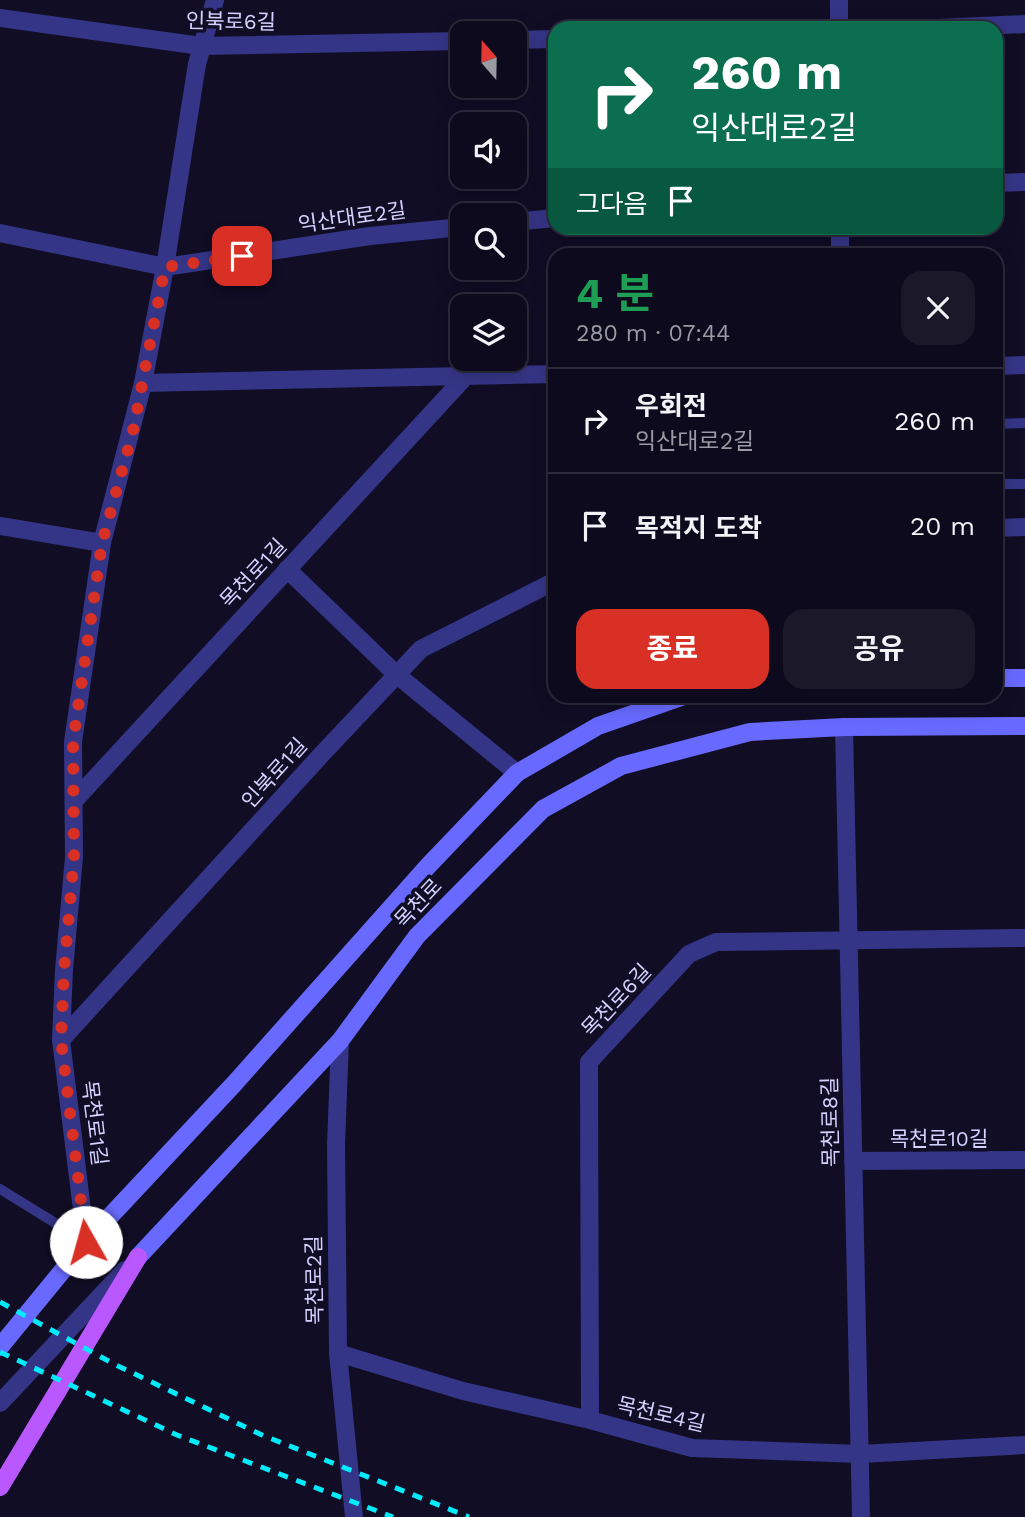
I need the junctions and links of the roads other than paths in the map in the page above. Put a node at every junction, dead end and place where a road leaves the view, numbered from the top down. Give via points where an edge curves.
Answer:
1 (215, 0) edge
2 (839, 0) edge
3 (0, 18) edge
4 (839, 21) edge
5 (1025, 24) edge
6 (1003, 25) edge
7 (548, 39) edge
8 (527, 40) edge
9 (450, 41) edge
10 (201, 46) junction
11 (1025, 182) edge
12 (1003, 183) edge
13 (548, 219) edge
14 (527, 221) edge
15 (450, 228) edge
16 (0, 233) edge
17 (165, 267) junction
18 (1003, 366) edge
19 (1025, 366) edge
20 (548, 374) edge
21 (466, 376) junction
22 (144, 383) junction
23 (1025, 423) edge
24 (1003, 424) edge
25 (1003, 484) edge
26 (1025, 484) edge
27 (0, 526) edge
28 (1025, 527) edge
29 (1003, 528) edge
30 (102, 543) junction
31 (287, 569) junction
32 (548, 585) edge
33 (397, 675) junction
34 (1003, 678) edge
35 (1025, 678) edge
36 (664, 703) edge
37 (1025, 726) edge
38 (844, 727) junction
39 (517, 774) junction
40 (74, 801) junction
41 (1025, 938) edge
42 (850, 941) junction
43 (61, 1040) junction
44 (340, 1041) junction
45 (1025, 1160) edge
46 (853, 1161) junction
47 (0, 1189) edge
48 (86, 1242) junction
49 (138, 1256) junction
50 (0, 1347) edge
51 (338, 1353) junction
52 (0, 1403) edge
53 (590, 1420) junction
54 (1025, 1445) edge
55 (861, 1454) junction
56 (0, 1487) edge
57 (354, 1517) edge
58 (861, 1517) edge

1 - 10 street, 목천로1길
2 - 4 street
3 - 10 street, 인북로6길
5 - 6 street
7 - 8 street
9 - 10 street, 인북로6길
10 - 17 street, 목천로1길
11 - 12 street
13 - 14 street
15 - 17 street, 익산대로2길
16 - 17 street, 익산대로2길
17 - 22 street, 목천로1길
18 - 19 street
20 - 21 street
21 - 22 street
21 - 31 street, 목천로1길
22 - 30 street, 목천로1길
23 - 24 lane
25 - 26 lane
27 - 30 street
28 - 29 street
30 - 40 street, 목천로1길 via 73,742
31 - 33 street
31 - 40 street, 목천로1길
32 - 33 street, 인북로1길 via 421,649
33 - 39 street
33 - 43 street, 인북로1길
34 - 35 main road
36 - 39 main road, 목천로 via 598,726
37 - 38 main road, 목천로
38 - 42 street, 목천로8길
38 - 44 main road, 목천로 via 750,733 621,766 543,809 416,936
39 - 48 main road, 목천로
40 - 43 street, 목천로1길
41 - 42 street, 목천로6길
42 - 46 street, 목천로8길
42 - 53 street, 목천로6길 via 716,942 689,954 589,1062
43 - 48 street, 목천로1길
44 - 49 main road, 목천로
44 - 51 street, 목천로2길
45 - 46 street, 목천로10길
46 - 55 street, 목천로8길
47 - 48 lane
48 - 50 main road, 목천로
49 - 52 street, 목천로
49 - 56 main road
51 - 53 street, 목천로4길 via 463,1391
51 - 57 street, 목천로2길
53 - 55 street, 목천로4길 via 692,1448
54 - 55 street, 목천로4길
55 - 58 street, 목천로8길

